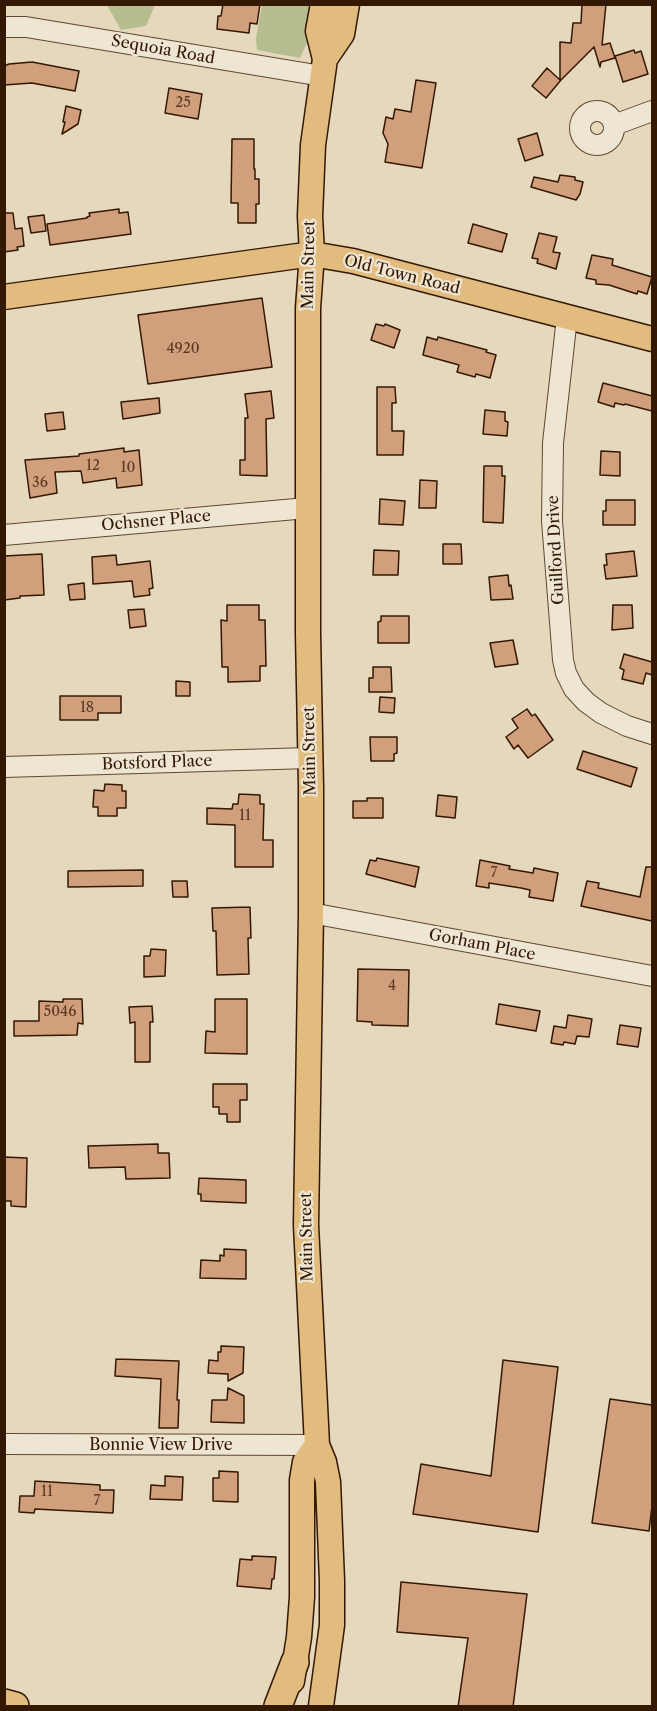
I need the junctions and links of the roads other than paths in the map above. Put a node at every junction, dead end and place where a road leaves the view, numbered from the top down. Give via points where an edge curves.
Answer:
1 (323, 4) edge
2 (347, 4) edge
3 (4, 27) edge
4 (324, 68) junction
5 (652, 111) edge
6 (614, 125) dead end
7 (312, 254) junction
8 (4, 297) edge
9 (567, 317) junction
10 (652, 339) edge
11 (308, 508) junction
12 (4, 535) edge
13 (652, 734) edge
14 (310, 758) junction
15 (4, 767) edge
16 (311, 913) junction
17 (652, 976) edge
18 (4, 1444) edge
19 (317, 1444) junction
20 (295, 1662) junction
21 (4, 1703) edge
22 (15, 1707) edge
23 (278, 1707) edge
24 (288, 1707) edge
25 (321, 1707) edge

1 - 4 main road, Main Street via 318,31
2 - 4 main road, Main Street via 342,34
3 - 4 street, Sequoia Road
4 - 7 main road, Main Street via 311,176
5 - 6 street
7 - 8 main road, Old Town Road
7 - 9 main road, Old Town Road via 353,261
7 - 11 main road, Main Street via 308,308
9 - 10 main road, Old Town Road
9 - 13 street, Guilford Drive via 553,443 552,521 563,660 574,689 586,702 627,726
11 - 12 street, Ochsner Place
11 - 14 main road, Main Street
14 - 15 street, Botsford Place
14 - 16 main road, Main Street
16 - 17 street, Gorham Place
16 - 19 main road, Main Street via 306,1225
18 - 19 street, Bonnie View Drive
19 - 20 main road, Main Street via 305,1462 302,1480 302,1597
19 - 25 main road, Main Street via 328,1482 332,1581 332,1625
20 - 23 highway
20 - 24 main road, Main Street
21 - 22 highway

